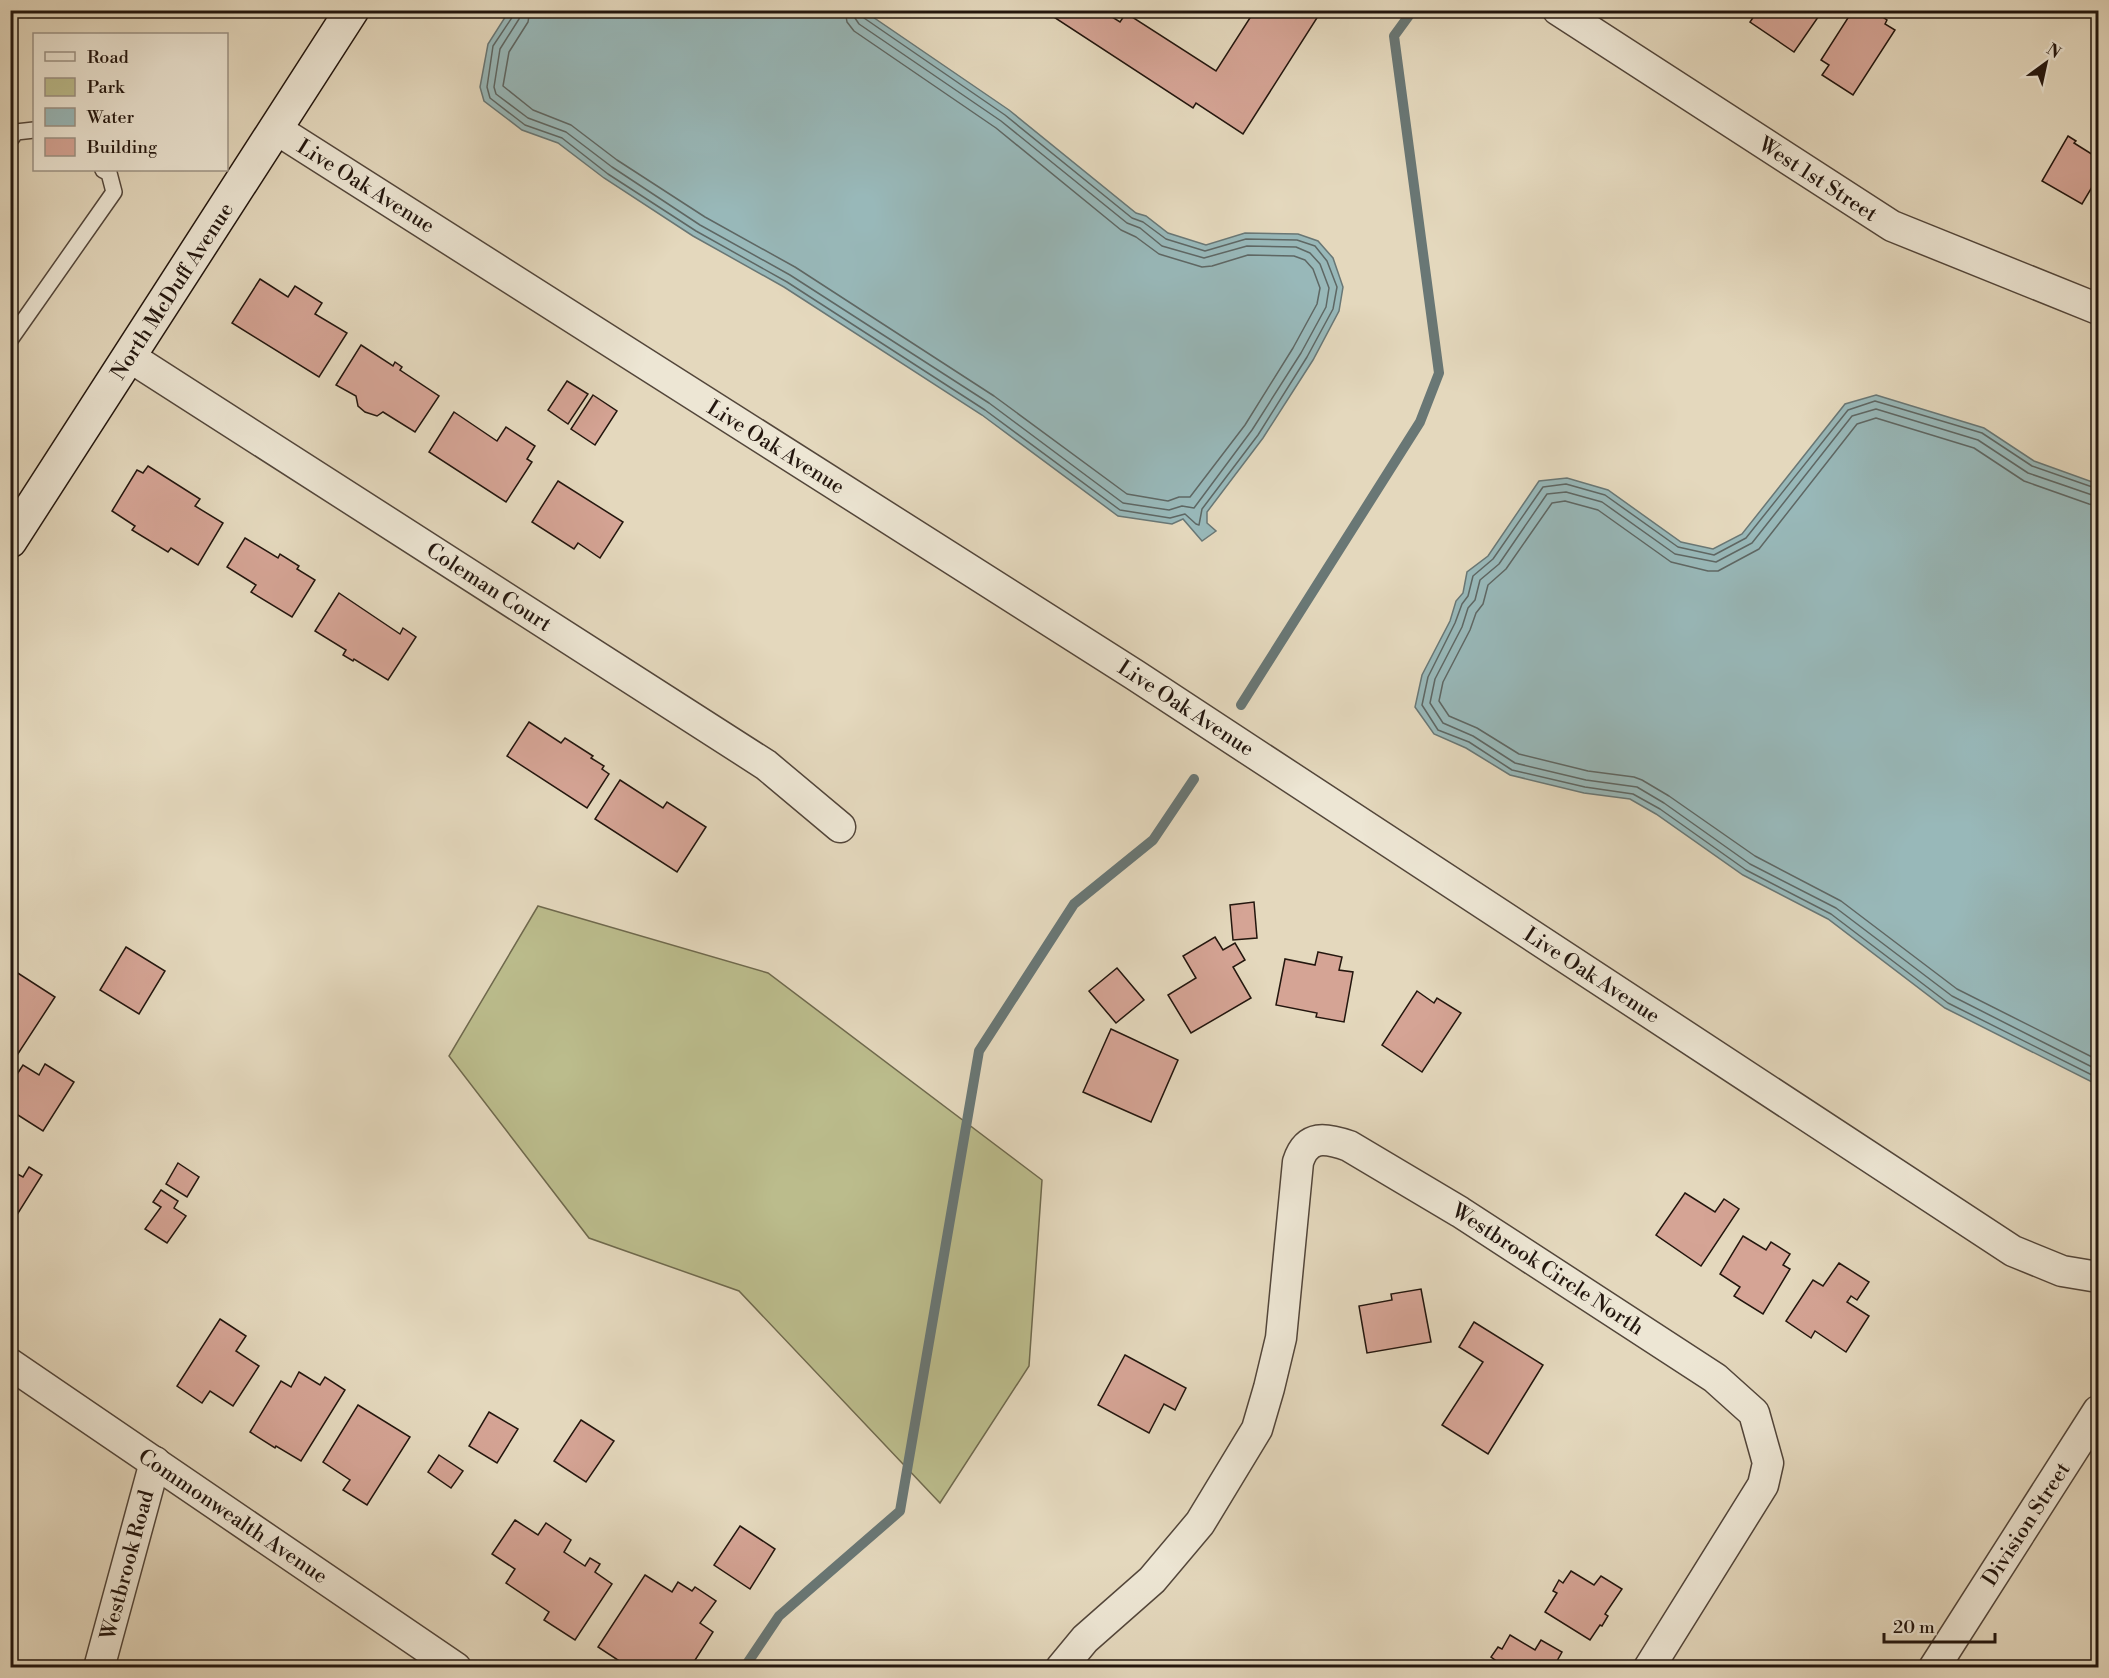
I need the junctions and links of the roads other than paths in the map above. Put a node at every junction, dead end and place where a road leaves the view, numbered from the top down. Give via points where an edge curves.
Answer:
1 (352, 10) edge
2 (1558, 10) edge
3 (276, 129) junction
4 (33, 130) edge
5 (10, 140) edge
6 (105, 171) edge
7 (2098, 309) edge
8 (10, 340) edge
9 (130, 357) junction
10 (10, 542) edge
11 (840, 827) dead end
12 (2098, 1277) edge
13 (10, 1364) edge
14 (2098, 1411) edge
15 (154, 1462) junction
16 (99, 1668) edge
17 (456, 1668) edge
18 (1061, 1668) edge
19 (1649, 1668) edge
20 (1934, 1668) edge

1 - 3 main road, North McDuff Avenue
2 - 7 street, West 1st Street via 1892,226
3 - 9 main road, North McDuff Avenue
3 - 12 street, Live Oak Avenue via 1135,675 2013,1251 2062,1271
4 - 5 lane via 16,132
6 - 8 lane via 114,192
9 - 10 main road, North McDuff Avenue
9 - 11 street, Coleman Court via 766,765
13 - 15 street, Commonwealth Avenue
14 - 20 street, Division Street
15 - 16 street, Westbrook Road
15 - 17 street, Commonwealth Avenue
18 - 19 street, Westbrook Circle North via 1085,1638 1152,1581 1200,1523 1257,1429 1281,1338 1298,1162 1310,1143 1330,1139 1349,1146 1460,1212 1715,1377 1754,1413 1768,1463 1763,1485

